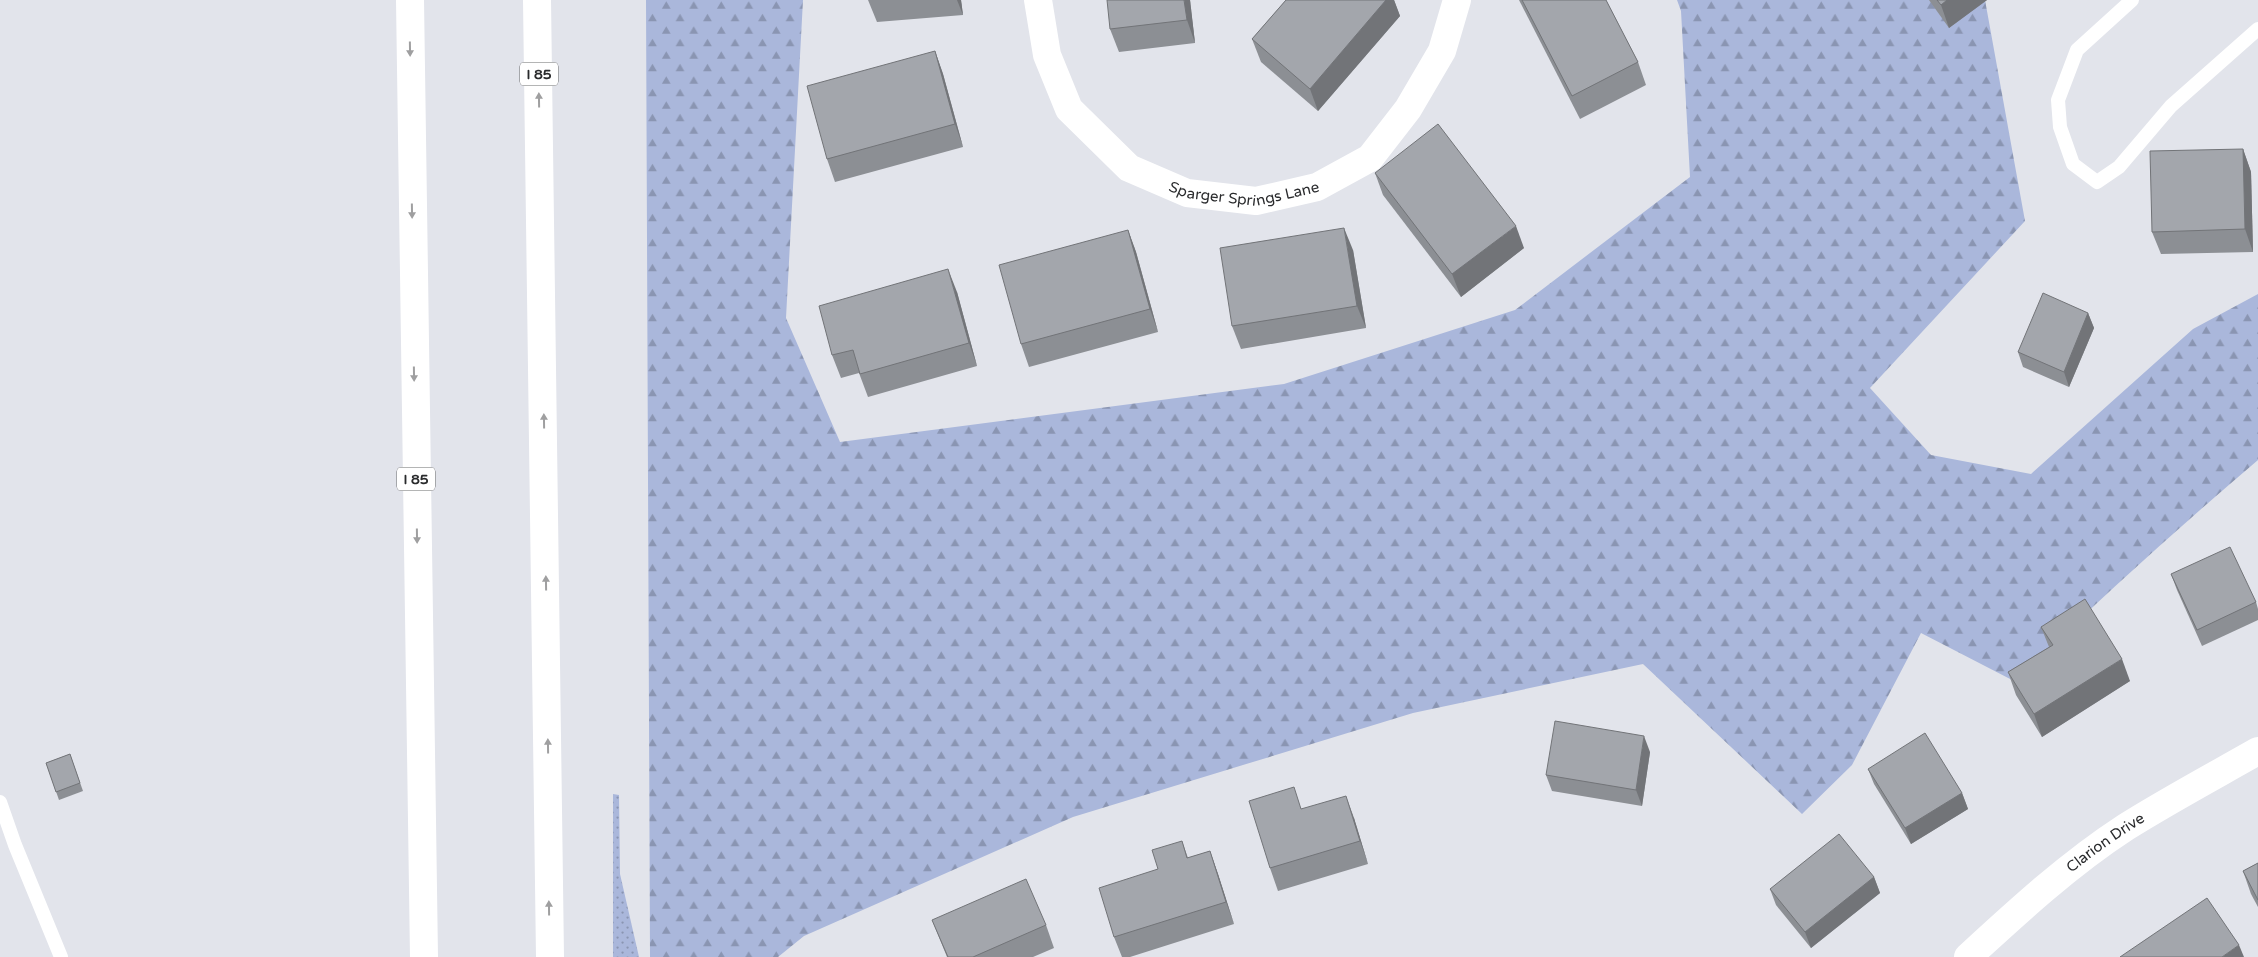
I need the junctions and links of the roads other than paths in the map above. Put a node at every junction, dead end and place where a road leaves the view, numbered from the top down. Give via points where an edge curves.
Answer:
1 (410, 0) edge
2 (537, 0) edge
3 (1038, 0) edge
4 (1457, 0) edge
5 (2132, 0) edge
6 (2258, 29) edge
7 (2258, 751) edge
8 (0, 802) edge
9 (60, 957) edge
10 (424, 957) edge
11 (550, 957) edge
12 (1968, 957) edge

1 -> 10 main road, I 85
11 -> 2 main road, I 85
3 - 4 main road, Sparger Springs Lane via 1047,55 1069,109 1130,168 1187,192 1256,201 1317,187 1370,158 1408,109 1442,51
5 - 6 lane via 2077,50 2058,100 2060,128 2072,164 2097,182 2119,167 2172,106
7 - 12 main road, Clarion Drive via 2127,827 2089,853
8 - 9 lane

